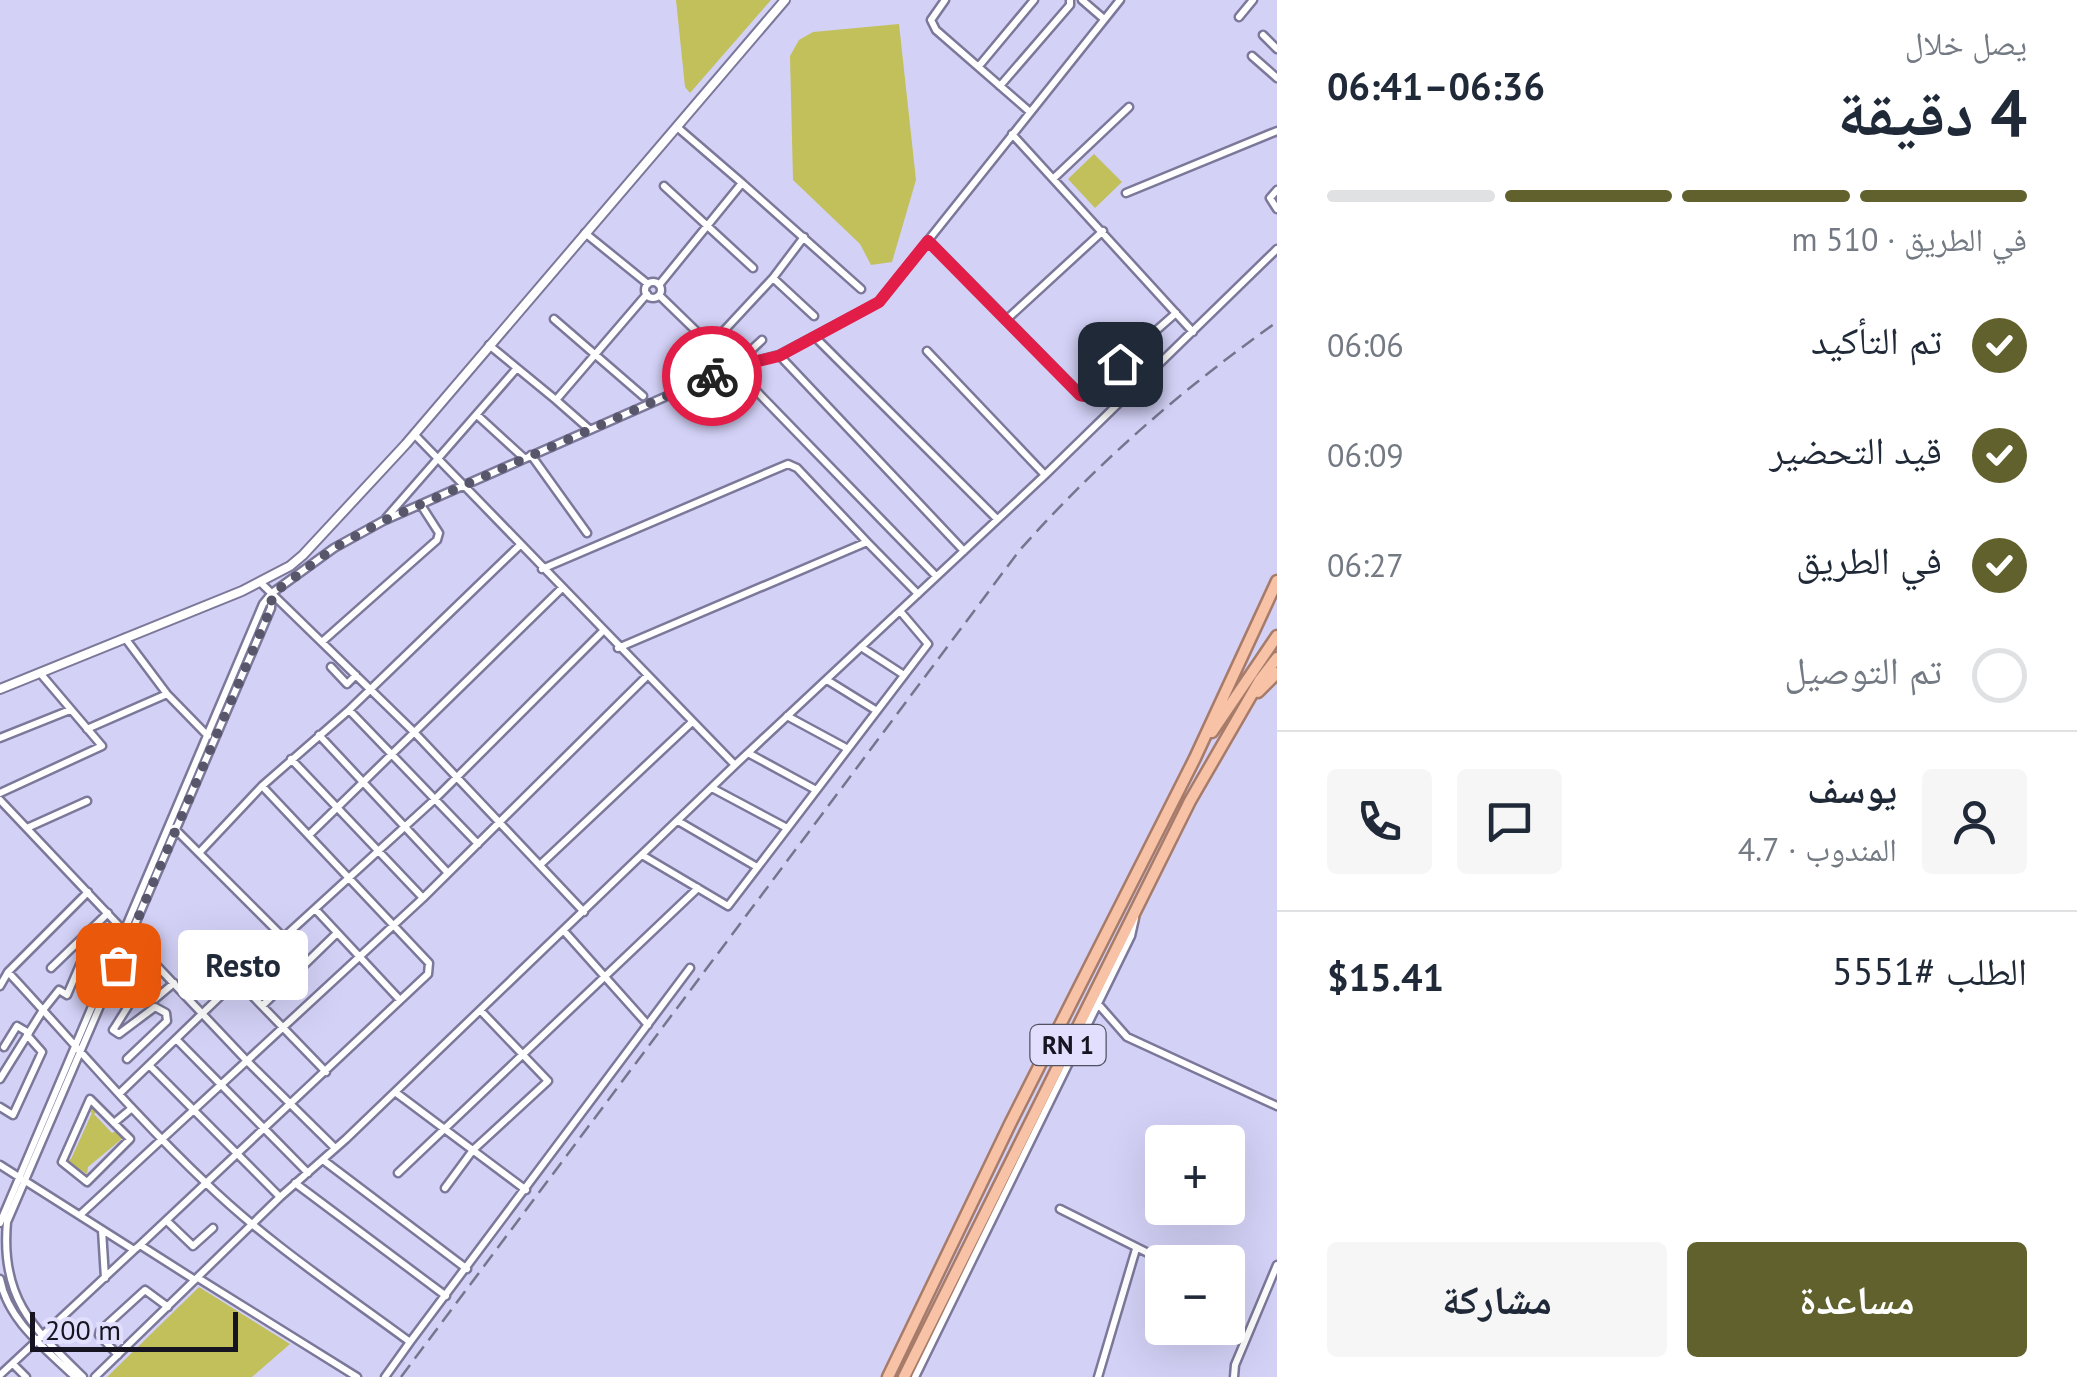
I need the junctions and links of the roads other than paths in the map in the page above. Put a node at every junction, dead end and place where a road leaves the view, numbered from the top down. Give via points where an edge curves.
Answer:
1 (785, 0) edge
2 (944, 0) edge
3 (1034, 0) edge
4 (1070, 0) edge
5 (1082, 0) edge
6 (1120, 0) edge
7 (1252, 0) edge
8 (1239, 17) dead end
9 (1104, 19) junction
10 (1262, 34) dead end
11 (1277, 49) edge
12 (1252, 56) dead end
13 (978, 66) junction
14 (1277, 78) edge
15 (1000, 86) junction
16 (1129, 106) dead end
17 (1030, 112) junction
18 (677, 127) junction
19 (1277, 131) edge
20 (1012, 134) junction
21 (1054, 178) junction
22 (742, 183) junction
23 (664, 186) dead end
24 (1277, 190) edge
25 (1126, 193) dead end
26 (1277, 209) edge
27 (707, 227) junction
28 (1103, 231) junction
29 (584, 233) junction
30 (804, 237) junction
31 (928, 241) junction
32 (1277, 249) edge
33 (753, 268) dead end
34 (773, 278) junction
35 (648, 284) junction
36 (659, 285) junction
37 (862, 289) dead end
38 (647, 294) junction
39 (659, 295) junction
40 (1176, 313) junction
41 (814, 316) dead end
42 (554, 319) dead end
43 (1006, 320) junction
44 (1193, 332) junction
45 (816, 338) junction
46 (762, 340) dead end
47 (489, 345) junction
48 (712, 346) junction
49 (927, 351) dead end
50 (595, 355) junction
51 (779, 356) junction
52 (733, 367) junction
53 (517, 368) junction
54 (680, 378) dead end
55 (643, 396) dead end
56 (556, 400) junction
57 (476, 415) junction
58 (589, 430) junction
59 (414, 434) junction
60 (528, 456) junction
61 (438, 459) junction
62 (1045, 475) junction
63 (466, 485) junction
64 (422, 505) junction
65 (997, 520) junction
66 (383, 521) junction
67 (587, 533) dead end
68 (867, 542) junction
69 (520, 545) junction
70 (964, 551) junction
71 (542, 569) junction
72 (936, 576) junction
73 (1277, 581) edge
74 (261, 583) junction
75 (561, 589) junction
76 (272, 594) junction
77 (918, 594) junction
78 (900, 611) junction
79 (602, 632) junction
80 (1277, 636) edge
81 (125, 638) junction
82 (324, 641) junction
83 (861, 647) junction
84 (618, 648) junction
85 (1277, 658) edge
86 (331, 668) dead end
87 (40, 672) junction
88 (1277, 673) edge
89 (356, 675) junction
90 (904, 675) junction
91 (646, 677) junction
92 (826, 680) junction
93 (370, 688) junction
94 (0, 689) edge
95 (167, 694) junction
96 (70, 710) junction
97 (349, 710) junction
98 (877, 710) junction
99 (787, 716) junction
100 (1238, 716) junction
101 (692, 722) junction
102 (87, 729) junction
103 (414, 732) junction
104 (319, 735) junction
105 (208, 736) junction
106 (0, 738) edge
107 (848, 749) junction
108 (748, 753) junction
109 (393, 754) junction
110 (1195, 758) junction
111 (291, 759) junction
112 (734, 766) junction
113 (456, 778) junction
114 (364, 782) junction
115 (262, 786) junction
116 (712, 788) junction
117 (816, 790) junction
118 (0, 796) edge
119 (434, 800) junction
120 (87, 801) dead end
121 (339, 806) junction
122 (678, 821) junction
123 (498, 824) junction
124 (407, 825) junction
125 (173, 826) junction
126 (28, 828) junction
127 (787, 828) junction
128 (308, 835) junction
129 (478, 844) junction
130 (379, 851) junction
131 (199, 853) junction
132 (642, 855) junction
133 (542, 864) junction
134 (758, 867) junction
135 (448, 873) junction
136 (351, 878) junction
137 (698, 888) junction
138 (88, 892) junction
139 (423, 898) junction
140 (1138, 906) junction
141 (316, 910) junction
142 (584, 912) junction
143 (108, 913) junction
144 (395, 924) junction
145 (337, 932) junction
146 (564, 932) junction
147 (128, 933) junction
148 (83, 938) junction
149 (284, 938) junction
150 (360, 956) junction
151 (51, 968) dead end
152 (690, 968) dead end
153 (8, 972) junction
154 (604, 978) junction
155 (238, 980) junction
156 (174, 983) junction
157 (0, 986) edge
158 (400, 1000) junction
159 (155, 1003) junction
160 (1098, 1003) junction
161 (263, 1005) junction
162 (43, 1010) junction
163 (481, 1010) junction
164 (202, 1013) junction
165 (648, 1024) junction
166 (282, 1028) junction
167 (28, 1034) junction
168 (176, 1038) junction
169 (4, 1046) dead end
170 (78, 1048) junction
171 (524, 1054) junction
172 (128, 1060) dead end
173 (247, 1061) junction
174 (149, 1065) junction
175 (326, 1072) junction
176 (0, 1079) edge
177 (221, 1086) junction
178 (396, 1092) junction
179 (119, 1094) junction
180 (291, 1103) junction
181 (1277, 1106) edge
182 (0, 1108) edge
183 (132, 1108) junction
184 (194, 1110) junction
185 (114, 1123) junction
186 (445, 1128) junction
187 (264, 1130) junction
188 (163, 1140) junction
189 (335, 1148) junction
190 (473, 1150) junction
191 (238, 1154) junction
192 (323, 1160) junction
193 (0, 1165) edge
194 (308, 1173) junction
195 (398, 1173) dead end
196 (22, 1178) junction
197 (295, 1183) junction
198 (206, 1184) junction
199 (445, 1188) dead end
200 (526, 1190) junction
201 (280, 1197) junction
202 (1060, 1209) dead end
203 (80, 1215) junction
204 (168, 1222) junction
205 (0, 1223) edge
206 (252, 1225) junction
207 (213, 1228) dead end
208 (102, 1229) junction
209 (137, 1248) junction
210 (1136, 1249) junction
211 (1145, 1253) edge
212 (1277, 1265) edge
213 (466, 1268) junction
214 (106, 1278) junction
215 (0, 1279) edge
216 (196, 1279) junction
217 (446, 1296) junction
218 (168, 1307) junction
219 (40, 1339) junction
220 (410, 1342) junction
221 (118, 1355) junction
222 (13, 1364) junction
223 (0, 1376) edge
224 (26, 1377) edge
225 (75, 1377) edge
226 (83, 1377) edge
227 (95, 1377) edge
228 (357, 1377) edge
229 (385, 1377) edge
230 (888, 1377) edge
231 (904, 1377) edge
232 (915, 1377) edge
233 (1098, 1377) edge
234 (1234, 1377) edge

1 - 18 street
2 - 13 street via 932,20 936,30
3 - 13 street
4 - 15 street
5 - 9 street
6 - 9 street
7 - 8 street
9 - 17 street
10 - 11 street
12 - 14 street
13 - 15 street
15 - 17 street
16 - 21 street
17 - 20 street
18 - 22 street
18 - 29 street
19 - 25 street
20 - 21 street
20 - 31 street
21 - 28 street
22 - 27 street
22 - 30 street
23 - 27 street
24 - 26 street via 1270,198
27 - 33 street
27 - 36 street
28 - 40 street
28 - 43 street
29 - 35 street
29 - 47 street
30 - 34 street
30 - 37 street
31 - 43 street
31 - 45 street via 879,302
32 - 44 street
34 - 41 street
34 - 48 street
35 - 36 street
35 - 38 street
36 - 39 street
38 - 39 street
38 - 50 street
39 - 48 street
40 - 43 street via 1082,396
40 - 44 street
42 - 50 street
44 - 62 street
45 - 51 street
45 - 65 street
46 - 52 street
47 - 53 street
47 - 59 street
48 - 52 street
48 - 54 street
49 - 62 street
50 - 55 street
50 - 56 street
51 - 52 street
51 - 70 street
52 - 58 street
52 - 72 street
53 - 56 street
53 - 57 street
56 - 58 street
57 - 60 street
57 - 61 street
58 - 60 street
59 - 61 street
59 - 74 street via 303,555
60 - 63 street
60 - 67 street
61 - 63 street
61 - 66 street
62 - 65 street
63 - 64 street
63 - 69 street
64 - 66 street
64 - 82 street via 437,540
65 - 70 street
66 - 76 street
68 - 71 street via 788,464
68 - 77 street
68 - 84 street
69 - 71 street
69 - 93 street
70 - 72 street
71 - 75 street
72 - 77 street
73 - 110 highway, RN 1
74 - 76 street
74 - 81 street
75 - 79 street
75 - 103 street
76 - 82 street
76 - 105 street
76 - 125 street
77 - 78 street
78 - 83 street
78 - 90 street via 928,644
79 - 84 street
79 - 113 street
80 - 110 highway
81 - 87 street
81 - 95 street
82 - 89 street
83 - 90 street
83 - 92 street
84 - 91 street
85 - 100 highway
86 - 89 street via 348,684
87 - 94 street
87 - 96 street
88 - 100 highway, RN 1
89 - 93 street
90 - 98 street
91 - 101 street
91 - 123 street
92 - 98 street
92 - 99 street
93 - 97 street
93 - 103 street
95 - 102 street
95 - 105 street
96 - 102 street
96 - 106 street
97 - 104 street
97 - 109 street
98 - 107 street
99 - 107 street
99 - 108 street
100 - 140 highway, RN 1
101 - 112 street
101 - 133 street
102 - 118 street via 102,746
103 - 109 street
103 - 113 street
104 - 111 street
104 - 114 street
105 - 125 street
107 - 117 street
108 - 112 street
108 - 117 street
109 - 114 street
109 - 119 street
110 - 230 highway, RN 1
111 - 115 street
111 - 121 street
112 - 116 street
113 - 119 street
113 - 123 street
114 - 121 street
114 - 124 street
115 - 128 street
115 - 131 street
116 - 122 street
116 - 127 street
117 - 127 street
118 - 126 street
119 - 124 street
119 - 129 street
120 - 126 street
121 - 128 street
121 - 130 street
122 - 132 street
122 - 134 street
123 - 129 street
123 - 133 street
124 - 130 street
124 - 135 street
125 - 131 street
125 - 147 street
126 - 138 street
127 - 134 street
128 - 136 street
129 - 135 street
130 - 136 street
130 - 139 street
131 - 149 street
132 - 137 street
132 - 142 street
133 - 142 street
134 - 137 street via 728,906
135 - 139 street
136 - 141 street
136 - 144 street
137 - 154 street
138 - 143 street
138 - 153 street
139 - 144 street
140 - 160 street
140 - 231 highway, RN 1
141 - 145 street
141 - 149 street
142 - 146 street
143 - 147 street
143 - 148 street
144 - 150 street
144 - 158 street via 428,963 428,974
145 - 150 street
145 - 161 street
146 - 154 street
146 - 163 street
147 - 156 street
147 - 170 street
148 - 151 street
148 - 162 street via 89,944 67,995 59,990
149 - 155 street
150 - 158 street
150 - 166 street
152 - 165 street
153 - 157 street
153 - 162 street
154 - 165 street
154 - 171 street
155 - 161 street
155 - 164 street
156 - 159 street
156 - 164 street
158 - 175 street
159 - 159 street via 119,1034 114,1030 132,1000
159 - 172 street via 166,1021
160 - 181 street via 1127,1037
160 - 232 street
161 - 166 street
162 - 167 street
162 - 170 street
163 - 171 street
163 - 178 street
164 - 168 street
164 - 173 street
165 - 200 street
166 - 173 street
166 - 175 street
167 - 169 street via 17,1026
167 - 176 street
167 - 182 street via 42,1052 14,1115
168 - 174 street
168 - 177 street
170 - 179 street
170 - 196 street
171 - 186 street
171 - 190 street via 548,1081
173 - 177 street
173 - 180 street
174 - 179 street
174 - 184 street
175 - 180 street
177 - 184 street
177 - 187 street
178 - 186 street
178 - 189 street
179 - 183 street
180 - 187 street
180 - 189 street
183 - 185 street
183 - 188 street
184 - 188 street
184 - 191 street
185 - 185 street via 130,1139 87,1182 62,1162 90,1099
186 - 190 street
186 - 195 street
187 - 191 street
187 - 194 street
188 - 198 street
188 - 203 street
189 - 192 street
190 - 199 street
190 - 200 street
191 - 198 street
191 - 201 street
192 - 194 street
192 - 213 street
193 - 196 street
194 - 197 street
196 - 203 street
196 - 205 street
196 - 219 street via 7,1222 5,1265 13,1302
197 - 201 street
197 - 217 street
198 - 204 street
198 - 206 street
200 - 213 street
201 - 206 street
202 - 210 street
203 - 208 street
204 - 207 street via 192,1246
204 - 209 street
206 - 216 street
206 - 220 street
208 - 209 street
208 - 214 street
209 - 214 street
209 - 216 street
210 - 211 street
210 - 233 street
212 - 234 street
213 - 217 street
214 - 219 street
215 - 219 street via 6,1302
216 - 218 street
216 - 228 street
217 - 220 street
218 - 221 street
218 - 221 street via 145,1290 100,1331
219 - 222 street
219 - 225 street
219 - 226 street
220 - 229 street
221 - 227 street
222 - 223 street
222 - 224 street

